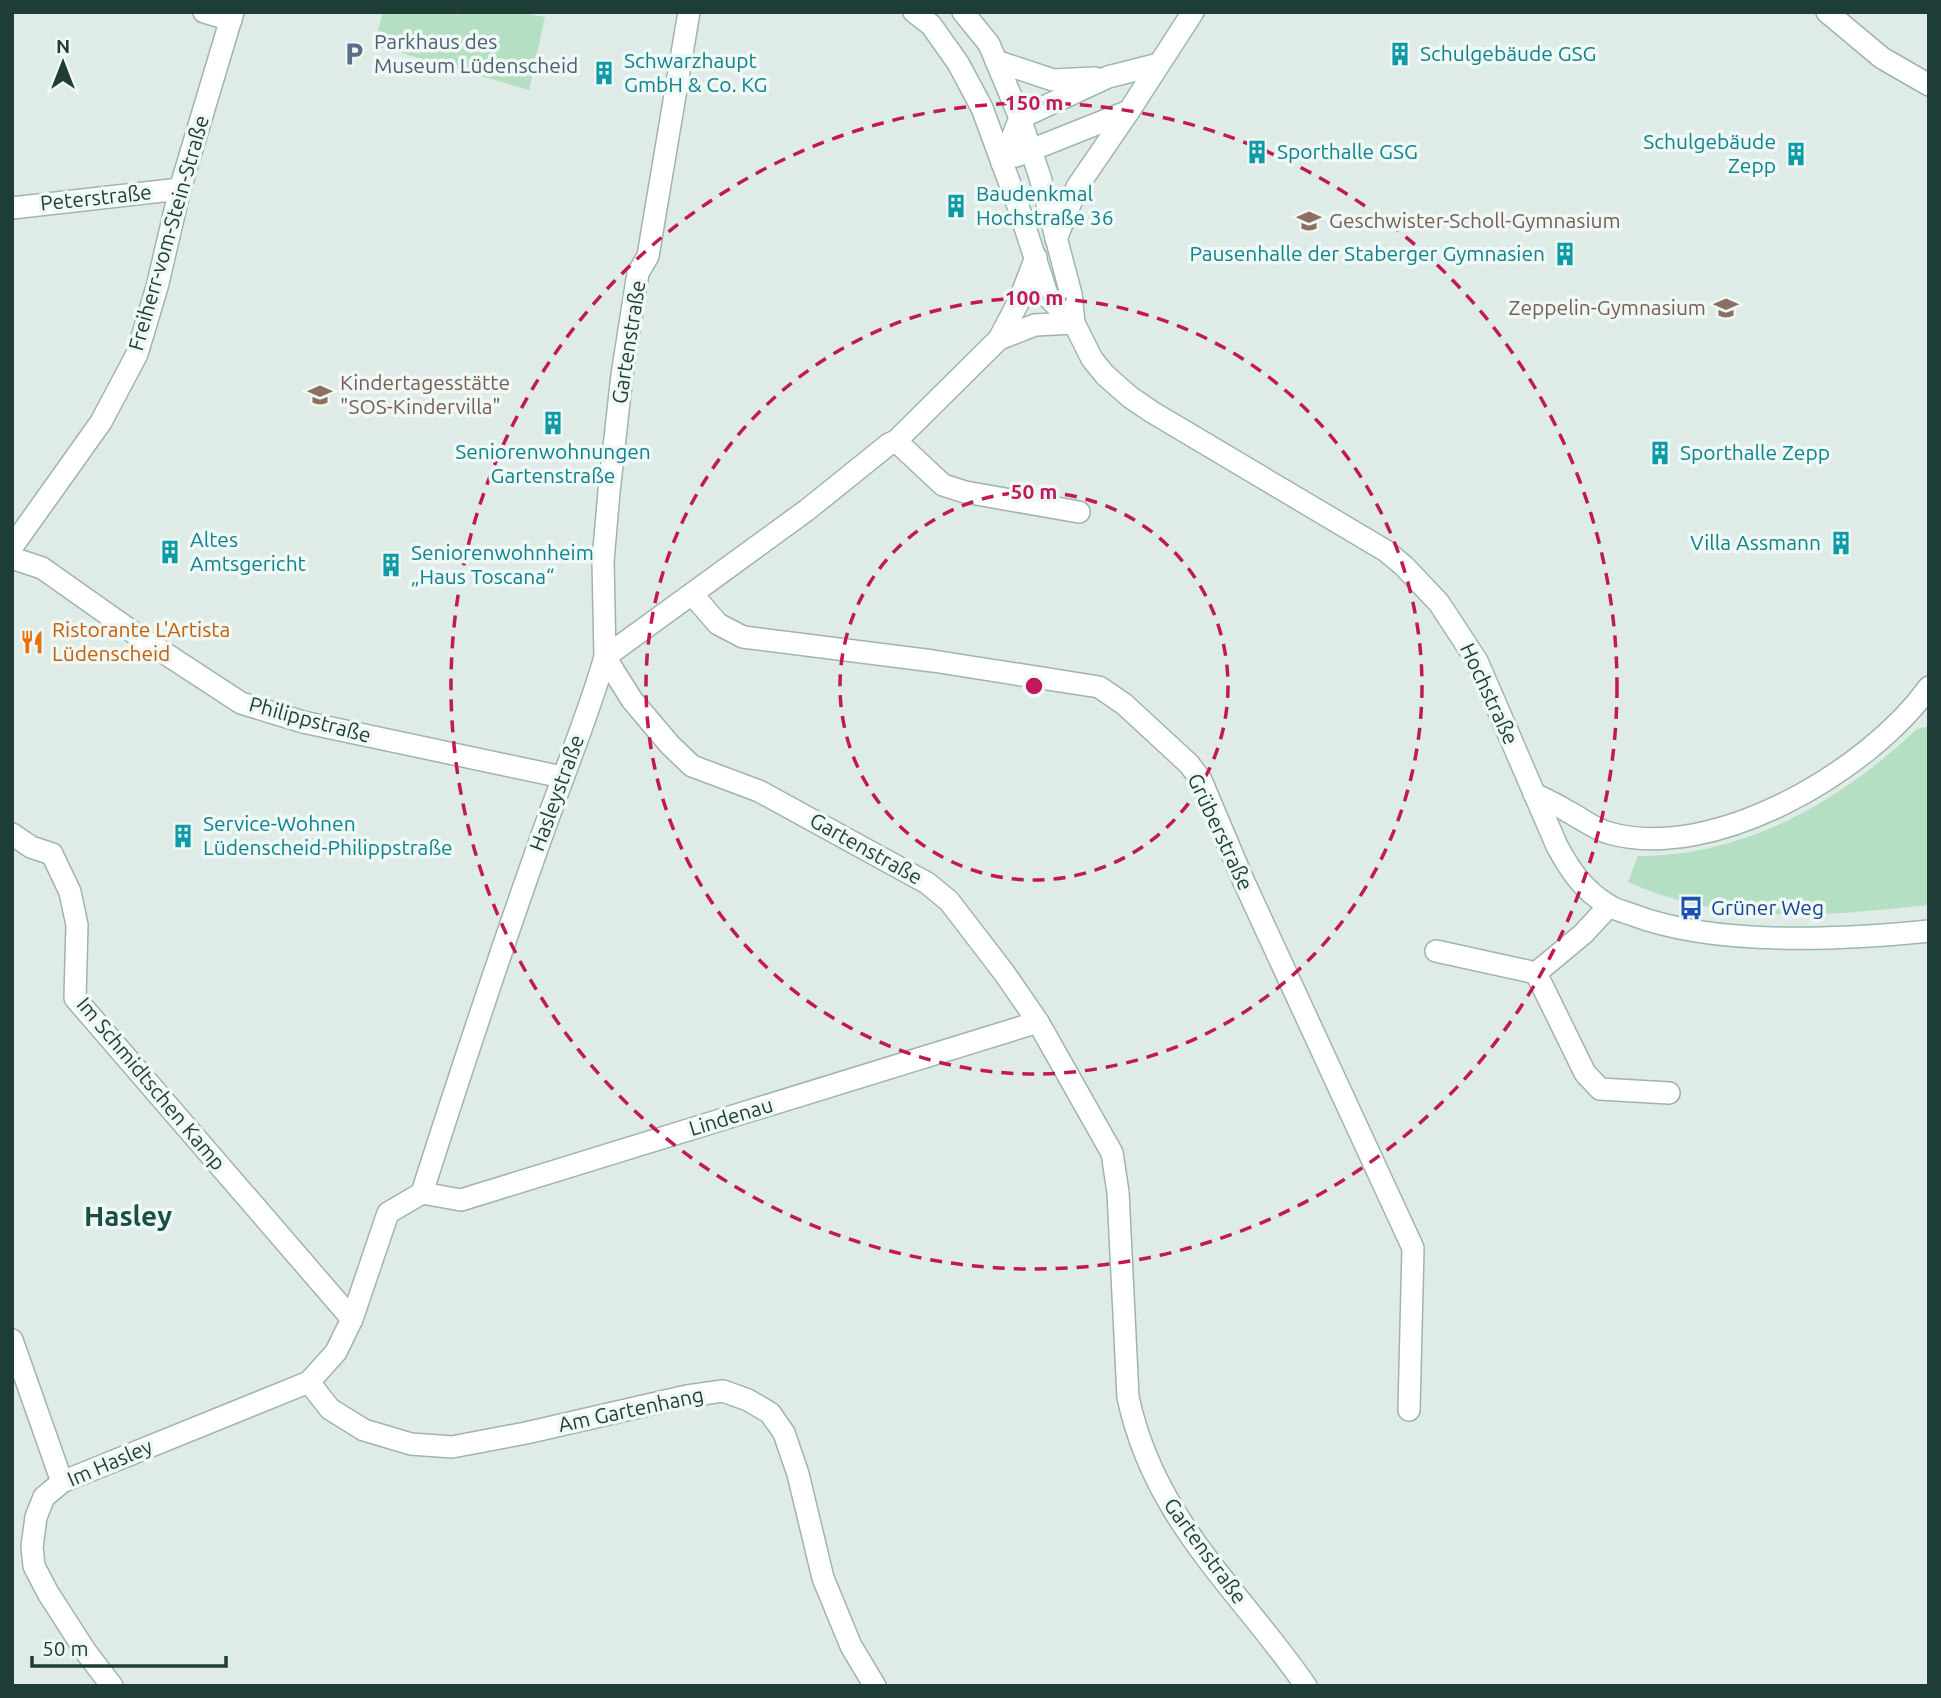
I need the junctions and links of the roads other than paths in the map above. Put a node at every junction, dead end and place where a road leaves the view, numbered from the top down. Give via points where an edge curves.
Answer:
1 (204, 12) edge
2 (689, 12) edge
3 (914, 12) edge
4 (963, 12) edge
5 (1193, 12) edge
6 (1827, 12) edge
7 (232, 16) edge
8 (996, 61) junction
9 (1159, 64) junction
10 (1108, 78) junction
11 (1929, 85) edge
12 (1129, 111) junction
13 (1020, 118) junction
14 (1029, 150) junction
15 (1002, 163) junction
16 (180, 190) junction
17 (12, 208) edge
18 (1056, 239) junction
19 (1036, 257) junction
20 (1074, 323) junction
21 (999, 339) junction
22 (896, 440) junction
23 (1079, 512) dead end
24 (12, 547) edge
25 (12, 558) edge
26 (692, 594) junction
27 (605, 657) junction
28 (1929, 687) edge
29 (562, 777) junction
30 (1534, 794) junction
31 (12, 834) edge
32 (1609, 906) junction
33 (1929, 931) edge
34 (1436, 951) dead end
35 (1536, 974) junction
36 (1038, 1022) junction
37 (1669, 1093) dead end
38 (422, 1193) junction
39 (352, 1319) junction
40 (12, 1340) edge
41 (309, 1382) junction
42 (1409, 1410) dead end
43 (62, 1482) junction
44 (112, 1686) edge
45 (875, 1686) edge
46 (1306, 1686) edge

1 - 7 street
2 - 27 street, Gartenstraße via 648,256 638,273 622,375 603,561
3 - 15 street, Hochstraße via 932,25 958,63 982,108
4 - 8 street, Hochstraße via 989,44
5 - 9 street
6 - 11 street via 1882,58
7 - 16 street, Freiherr-vom-Stein-Straße
8 - 10 street via 1052,80
8 - 13 street, Hochstraße
9 - 10 street
9 - 12 street
10 - 13 street
12 - 14 street
12 - 18 street via 1077,187
13 - 14 street, Hochstraße
13 - 15 street
14 - 15 street
14 - 18 street, Hochstraße
15 - 19 street, Hochstraße
16 - 17 street, Peterstraße
16 - 24 street, Freiherr-vom-Stein-Straße via 136,354 101,422
18 - 20 street, Hochstraße
19 - 20 street, Hochstraße via 1048,297
19 - 21 street
20 - 21 street via 1035,325
20 - 30 street, Hochstraße via 1092,359 1130,397 1347,526 1404,566 1439,603 1477,661
21 - 22 street
22 - 23 street via 943,485
22 - 26 street
25 - 29 street, Philippstraße via 41,568 241,703 303,722
26 - 27 street
26 - 42 street, Grüberstraße via 718,624 743,637 1099,687 1189,764 1201,780 1413,1248
27 - 29 street, Hasleystraße
27 - 36 street, Gartenstraße via 632,700 692,766 804,814 927,883 949,901
28 - 30 street via 1900,723 1855,762 1811,790 1712,831 1649,838 1610,833
29 - 38 street, Hasleystraße
30 - 32 street, Hochstraße via 1569,869 1581,885
31 - 39 street, Im Schmidtschen Kamp via 52,854 70,892 77,926 75,998
32 - 33 street, Hochstraße via 1686,931 1824,938
32 - 35 street
34 - 35 street
35 - 37 street via 1585,1073 1600,1089
36 - 38 street, Lindenau via 461,1199
36 - 46 street, Gartenstraße via 1112,1153 1128,1398 1150,1471 1177,1519
38 - 39 street via 388,1213
39 - 41 street via 336,1352
40 - 43 street
41 - 43 street, Im Hasley
41 - 45 street, Am Gartenhang via 330,1409 364,1430 411,1444 452,1447 687,1396 723,1391 748,1400 770,1413 784,1433 822,1578 851,1646
43 - 44 street, Im Hasley via 44,1497 36,1517 34,1566

